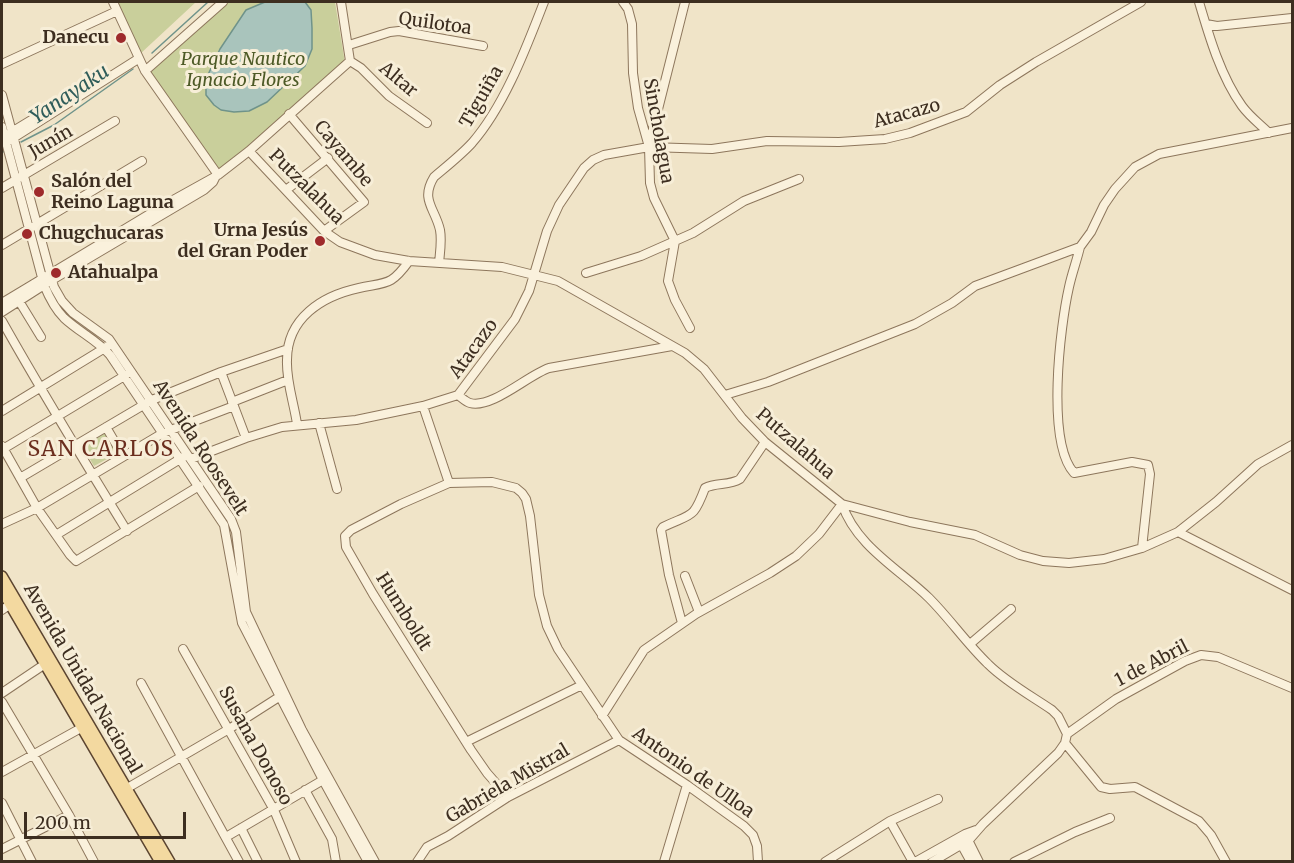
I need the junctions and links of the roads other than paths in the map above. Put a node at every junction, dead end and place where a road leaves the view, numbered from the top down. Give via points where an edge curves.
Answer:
1 (113, 2) edge
2 (223, 2) edge
3 (341, 2) edge
4 (544, 2) edge
5 (623, 2) edge
6 (684, 2) edge
7 (1141, 2) edge
8 (1199, 2) edge
9 (117, 10) junction
10 (1293, 18) edge
11 (1206, 24) junction
12 (1217, 26) junction
13 (1211, 37) junction
14 (349, 45) junction
15 (483, 46) dead end
16 (138, 58) junction
17 (350, 61) junction
18 (2, 64) edge
19 (145, 70) junction
20 (2, 95) edge
21 (289, 114) junction
22 (115, 121) dead end
23 (427, 123) dead end
24 (2, 127) edge
25 (1293, 128) edge
26 (1269, 133) junction
27 (13, 134) junction
28 (3, 141) edge
29 (649, 147) junction
30 (249, 151) junction
31 (18, 153) junction
32 (9, 156) junction
33 (328, 159) junction
34 (142, 161) dead end
35 (20, 177) junction
36 (217, 177) junction
37 (799, 179) dead end
38 (2, 189) edge
39 (286, 190) junction
40 (33, 226) junction
41 (324, 231) junction
42 (675, 241) junction
43 (2, 245) edge
44 (1080, 247) junction
45 (409, 261) junction
46 (439, 263) junction
47 (586, 273) dead end
48 (533, 274) junction
49 (51, 276) junction
50 (43, 281) junction
51 (19, 301) junction
52 (2, 303) edge
53 (2, 312) edge
54 (2, 321) edge
55 (690, 328) dead end
56 (41, 337) dead end
57 (112, 343) junction
58 (672, 346) junction
59 (104, 348) junction
60 (288, 349) junction
61 (221, 372) junction
62 (133, 373) junction
63 (124, 376) junction
64 (288, 380) junction
65 (39, 388) junction
66 (458, 395) junction
67 (725, 395) junction
68 (152, 400) junction
69 (233, 404) junction
70 (144, 405) junction
71 (423, 406) junction
72 (2, 411) edge
73 (57, 416) junction
74 (319, 423) junction
75 (297, 424) junction
76 (106, 427) junction
77 (171, 430) junction
78 (163, 433) junction
79 (246, 438) junction
80 (765, 442) junction
81 (1293, 445) edge
82 (75, 446) junction
83 (2, 448) edge
84 (123, 456) junction
85 (187, 457) junction
86 (94, 474) junction
87 (20, 478) junction
88 (449, 483) junction
89 (199, 486) junction
90 (337, 489) dead end
91 (110, 503) junction
92 (842, 504) junction
93 (37, 508) junction
94 (2, 524) edge
95 (127, 531) junction
96 (1178, 532) junction
97 (56, 536) junction
98 (1142, 548) junction
99 (2, 576) edge
100 (685, 576) dead end
101 (1293, 590) edge
102 (2, 591) edge
103 (9, 605) edge
104 (1011, 609) dead end
105 (699, 612) junction
106 (682, 623) junction
107 (970, 644) junction
108 (183, 649) dead end
109 (48, 662) junction
110 (141, 683) dead end
111 (582, 685) junction
112 (1293, 688) edge
113 (2, 693) edge
114 (279, 697) junction
115 (2, 702) edge
116 (602, 716) junction
117 (81, 728) junction
118 (229, 729) junction
119 (1067, 734) junction
120 (619, 740) junction
121 (466, 742) junction
122 (1065, 743) junction
123 (33, 756) junction
124 (180, 758) junction
125 (2, 772) edge
126 (323, 780) junction
127 (687, 785) junction
128 (305, 790) junction
129 (123, 791) junction
130 (508, 797) junction
131 (938, 799) dead end
132 (2, 803) edge
133 (274, 810) junction
134 (69, 815) junction
135 (1110, 818) dead end
136 (890, 821) junction
137 (241, 828) junction
138 (226, 837) junction
139 (21, 839) junction
140 (963, 839) junction
141 (2, 849) edge
142 (32, 861) edge
143 (94, 861) edge
144 (160, 861) edge
145 (170, 861) edge
146 (239, 861) edge
147 (258, 861) edge
148 (296, 861) edge
149 (336, 861) edge
150 (368, 861) edge
151 (375, 861) edge
152 (417, 861) edge
153 (664, 861) edge
154 (758, 861) edge
155 (825, 861) edge
156 (914, 861) edge
157 (932, 861) edge
158 (971, 861) edge
159 (979, 861) edge
160 (1014, 861) edge
161 (1226, 861) edge

1 - 9 street
2 - 19 street
3 - 14 street
4 - 46 street, Tiguiña via 530,40 487,123 430,184 429,203 441,236
5 - 29 street, Sincholagua via 632,24 633,73
6 - 29 street
7 - 29 street, Atacazo via 1036,62 966,112 910,133 885,139 767,141 712,149
8 - 11 street
9 - 16 street
9 - 18 street
10 - 12 street
11 - 12 street
11 - 13 street
12 - 13 street
13 - 26 street via 1241,105
14 - 15 street, Quilotoa via 399,31
14 - 17 street
16 - 19 street
16 - 27 street
17 - 21 street
17 - 23 street, Altar
19 - 36 street
20 - 27 street, Avenida Roosevelt
21 - 30 street
21 - 33 street, Cayambe
22 - 35 street, Junín
24 - 28 street, Avenida Roosevelt
25 - 26 street
26 - 44 street via 1159,154 1135,167 1115,189
27 - 28 street
27 - 31 street, Avenida Roosevelt
28 - 32 street, Avenida Roosevelt
29 - 42 street, Sincholagua via 652,190
29 - 48 street, Atacazo via 604,155 584,168 559,205
30 - 36 street
30 - 39 street, Putzalahua
31 - 32 street
31 - 35 street, Avenida Roosevelt
32 - 35 street, Avenida Roosevelt
33 - 39 street
33 - 41 street, Cayambe via 364,202
34 - 40 street
35 - 38 street, Junín
35 - 40 street, Avenida Roosevelt
36 - 49 street
37 - 42 street via 744,201
39 - 41 street, Putzalahua
40 - 43 street
40 - 49 street, Avenida Roosevelt
40 - 50 street, Avenida Roosevelt
41 - 45 street, Putzalahua via 340,242 375,255
42 - 47 street
42 - 55 street via 668,280
44 - 67 street via 975,286 915,324
44 - 98 street via 1069,288 1058,370 1058,427 1068,466 1074,473 1132,462 1148,465
45 - 46 street, Putzalahua
45 - 60 street via 393,281 358,288 318,303 293,329
46 - 48 street, Putzalahua via 502,267
48 - 58 street, Putzalahua via 558,281
48 - 66 street, Atacazo via 515,318
49 - 50 street
49 - 57 street, Avenida Roosevelt via 62,301 73,314
50 - 51 street
50 - 52 street
50 - 59 street, Avenida Roosevelt via 63,316
51 - 53 street
51 - 56 street
54 - 65 street
57 - 59 street
57 - 62 street, Avenida Roosevelt
58 - 66 street via 549,368 482,404 469,404
58 - 67 street, Putzalahua via 704,369
59 - 63 street, Avenida Roosevelt
59 - 65 street
60 - 61 street
60 - 64 street
61 - 68 street
61 - 69 street
62 - 63 street
62 - 68 street, Avenida Roosevelt
63 - 70 street, Avenida Roosevelt
63 - 73 street
64 - 69 street
64 - 75 street
65 - 72 street
65 - 73 street
66 - 71 street, Atacazo
67 - 80 street, Putzalahua
68 - 70 street
68 - 77 street, Avenida Roosevelt
69 - 77 street
69 - 79 street
70 - 76 street
70 - 78 street, Avenida Roosevelt
71 - 74 street, Atacazo via 356,420
71 - 88 street
73 - 82 street
73 - 83 street
74 - 75 street, Atacazo
74 - 90 street
75 - 79 street, Atacazo
76 - 82 street
76 - 84 street
77 - 78 street
77 - 85 street, Avenida Roosevelt
78 - 84 street
78 - 85 street, Avenida Roosevelt
79 - 85 street, Atacazo
80 - 92 street, Putzalahua
80 - 106 street via 740,479 709,485 695,512 661,530
81 - 96 street, Putzalahua via 1258,464
82 - 86 street
82 - 87 street
83 - 87 street
84 - 86 street
85 - 89 street, Avenida Roosevelt
85 - 91 street, Atacazo
85 - 151 street, Avenida Roosevelt via 231,519 246,612 302,730
86 - 91 street
86 - 93 street
87 - 93 street
88 - 111 street, Antonio de Ulloa via 492,482 516,488 526,499 547,626
88 - 121 street, Humboldt via 401,504 345,536 346,547 373,594
89 - 95 street
89 - 114 street, Avenida Roosevelt via 224,525 239,615
91 - 95 street
91 - 97 street, Atacazo
92 - 98 street, Putzalahua via 975,535 1043,561 1104,559
92 - 105 street via 796,556
92 - 107 street via 856,531 933,603
93 - 94 street
93 - 97 street
95 - 97 street via 76,561
96 - 98 street, Putzalahua
96 - 101 street
99 - 103 main road, Avenida Unidad Nacional
100 - 105 street
102 - 103 main road, Avenida Unidad Nacional
103 - 109 main road, Avenida Unidad Nacional
104 - 107 street
105 - 106 street
106 - 116 street via 644,650
107 - 119 street via 999,674 1052,710
108 - 118 street, Susana Donoso
109 - 113 street
109 - 117 main road, Avenida Unidad Nacional
109 - 129 main road, Avenida Unidad Nacional
110 - 124 street
111 - 116 street, Antonio de Ulloa
111 - 121 street
112 - 119 street, 1 de Abril via 1218,657 1201,655 1116,699
114 - 118 street
114 - 126 street, Avenida Roosevelt
115 - 123 street
116 - 120 street, Antonio de Ulloa
117 - 123 street
117 - 129 main road, Avenida Unidad Nacional
118 - 124 street
118 - 133 street, Susana Donoso
119 - 122 street
120 - 127 street, Antonio de Ulloa
120 - 130 street, Gabriela Mistral
121 - 130 street, Humboldt
122 - 140 street via 978,830
122 - 161 street via 1101,787 1135,788 1199,821
123 - 125 street
123 - 134 street
124 - 129 street
124 - 138 street
126 - 128 street
126 - 150 street, Avenida Roosevelt
127 - 153 street
127 - 154 street, Antonio de Ulloa via 753,835
128 - 133 street
128 - 149 street via 332,839
129 - 144 main road, Avenida Unidad Nacional
129 - 145 main road, Avenida Unidad Nacional
130 - 152 street, Gabriela Mistral via 427,847
131 - 136 street
132 - 139 street
133 - 137 street
133 - 148 street, Susana Donoso
134 - 139 street
134 - 143 street
135 - 160 street
136 - 155 street
136 - 156 street
137 - 138 street
137 - 147 street
138 - 146 street
139 - 141 street
139 - 142 street
140 - 156 street
140 - 157 street
140 - 158 street
140 - 159 street

